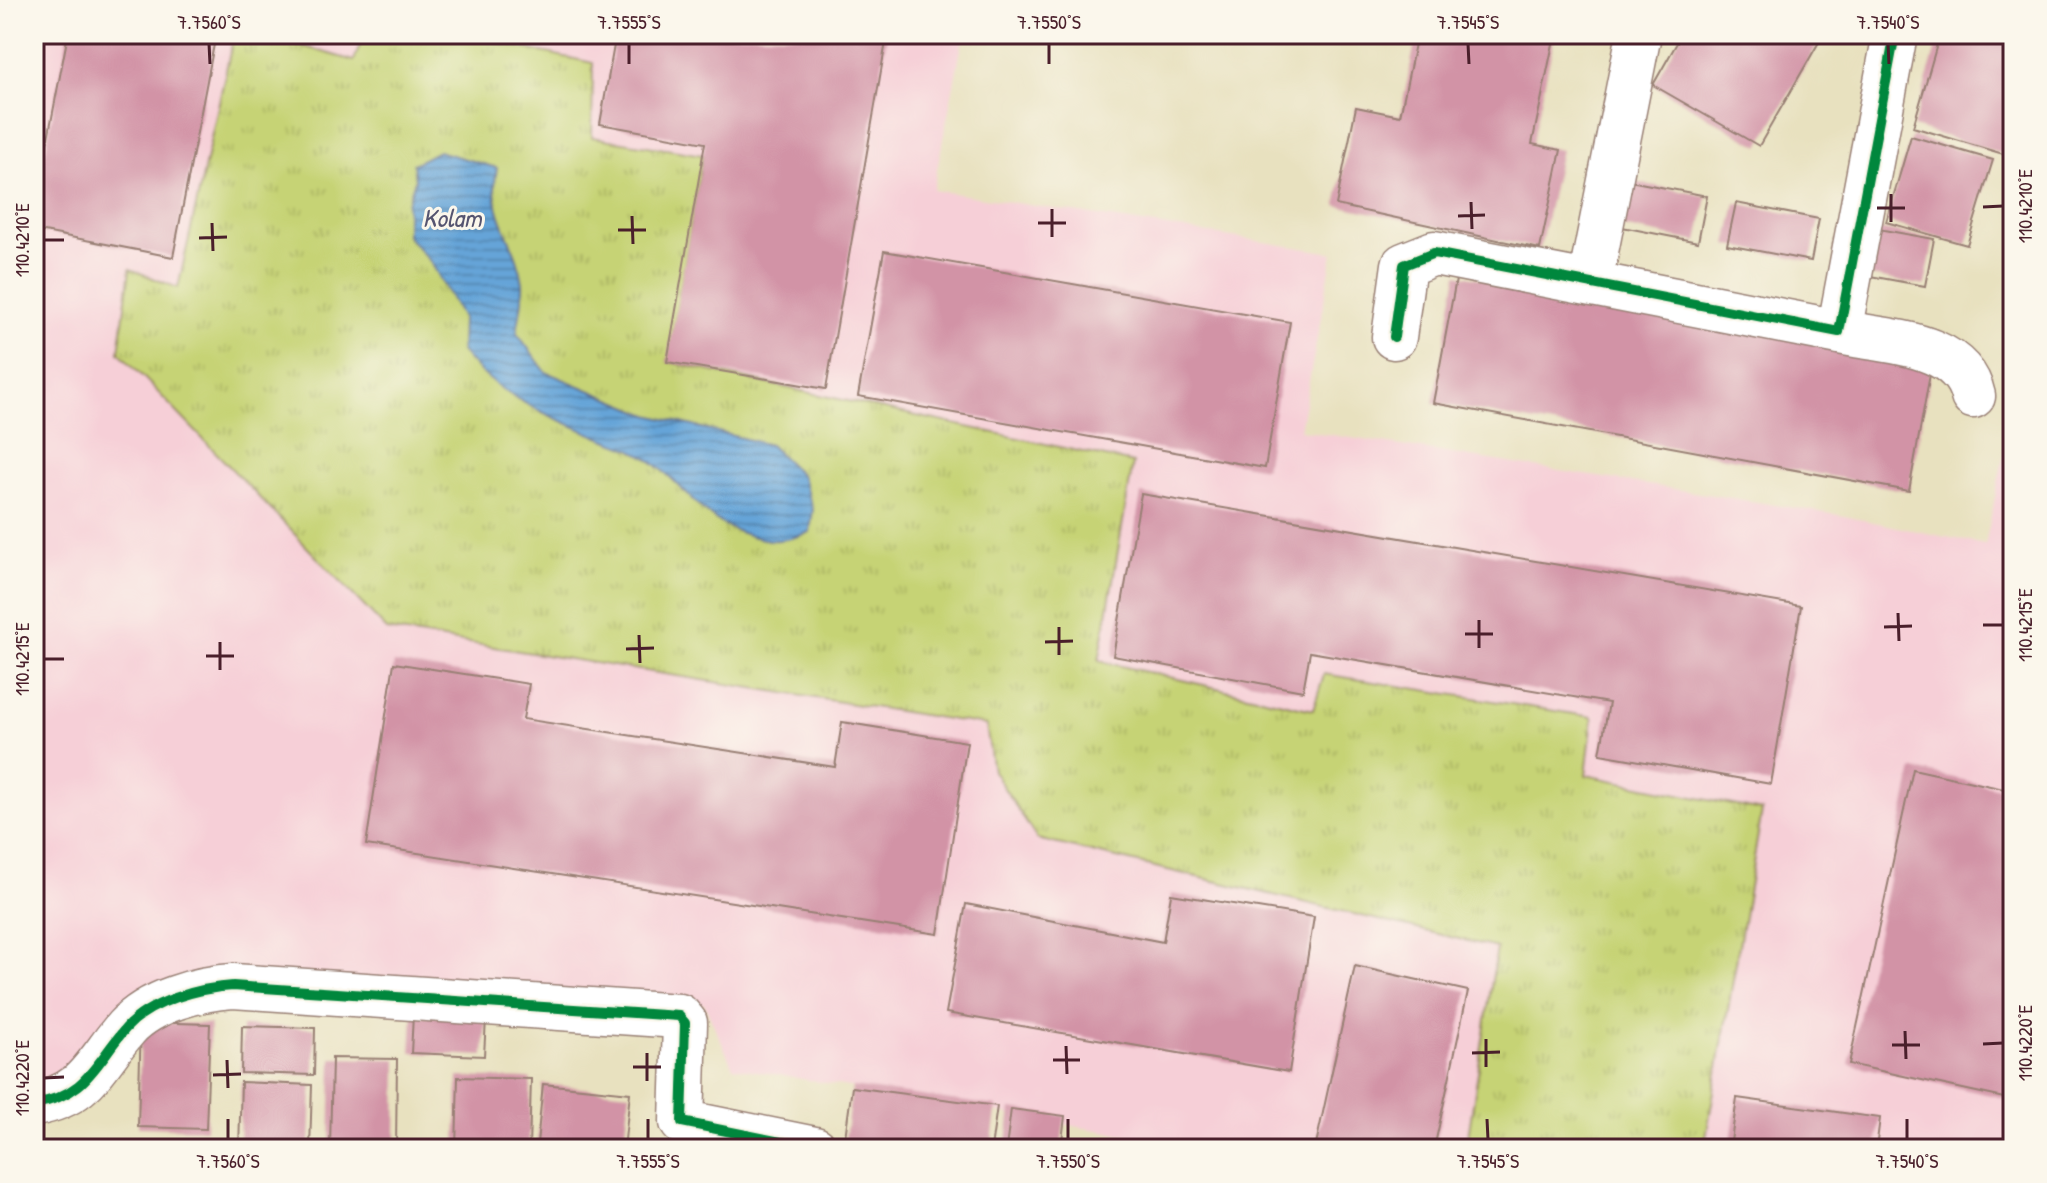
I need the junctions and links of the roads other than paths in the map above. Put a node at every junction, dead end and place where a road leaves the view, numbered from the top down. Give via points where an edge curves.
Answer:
1 (1639, 34) edge
2 (1895, 34) edge
3 (1590, 282) junction
4 (1839, 332) junction
5 (1394, 337) dead end
6 (1973, 396) dead end
7 (34, 1104) edge
8 (682, 1135) edge
9 (815, 1149) edge

1 - 3 street
2 - 4 street
3 - 4 street
3 - 5 street via 1448,254 1423,256 1404,265
4 - 6 street via 1939,353 1970,380
7 - 8 street via 75,1091 128,1025 176,997 233,986 679,1016 685,1023
8 - 9 street

